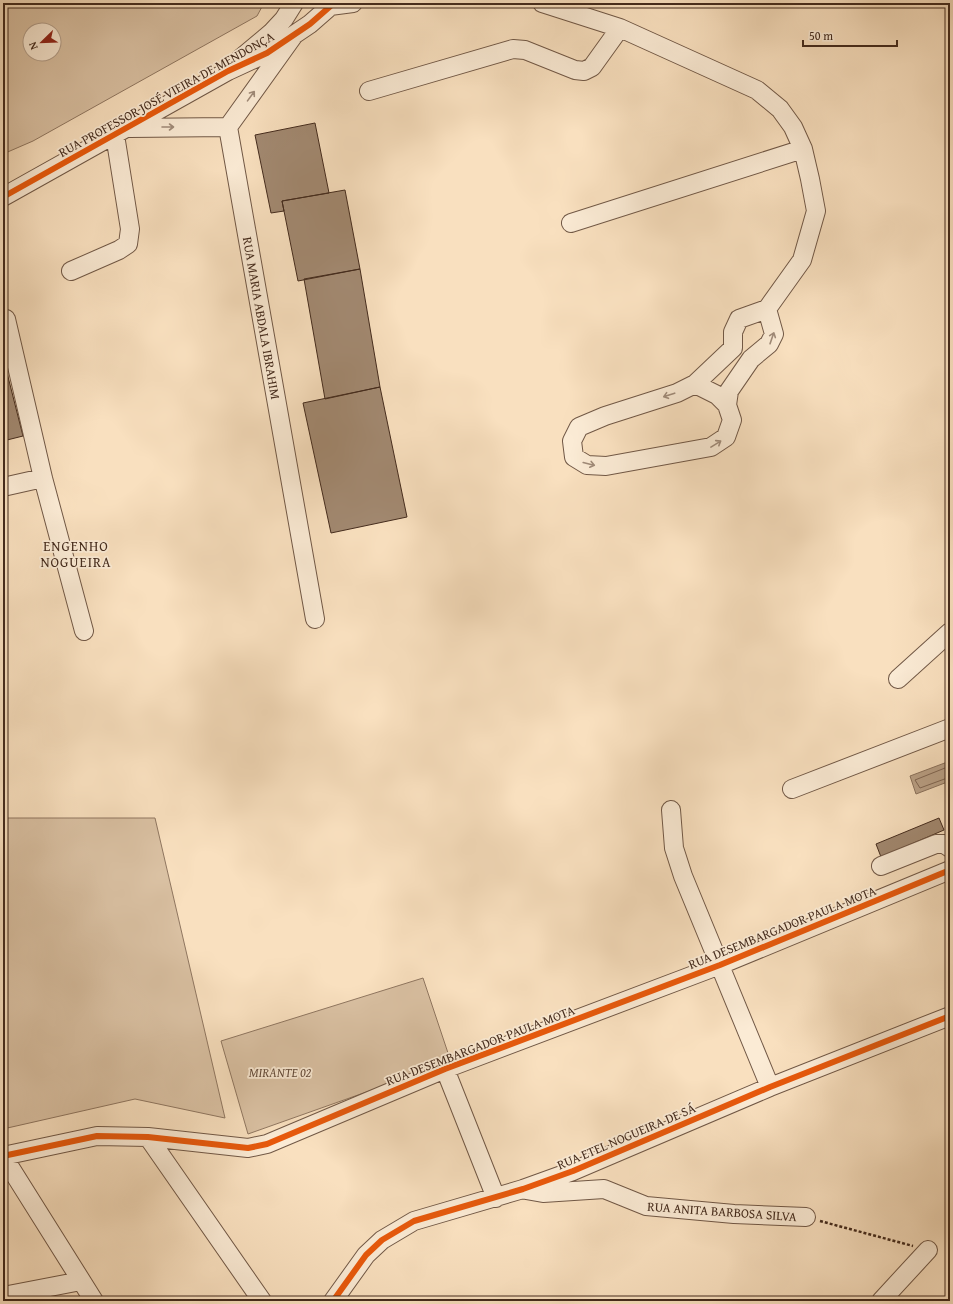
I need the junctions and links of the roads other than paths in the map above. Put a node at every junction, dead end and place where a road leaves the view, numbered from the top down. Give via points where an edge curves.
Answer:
1 (294, 3) edge
2 (352, 3) edge
3 (542, 3) edge
4 (332, 5) edge
5 (620, 28) junction
6 (294, 35) junction
7 (228, 71) junction
8 (370, 91) dead end
9 (228, 127) junction
10 (122, 131) junction
11 (803, 149) junction
12 (3, 197) edge
13 (570, 223) dead end
14 (71, 272) dead end
15 (768, 309) junction
16 (3, 320) edge
17 (733, 348) junction
18 (751, 359) junction
19 (695, 384) junction
20 (727, 405) junction
21 (43, 478) junction
22 (3, 487) edge
23 (316, 619) dead end
24 (84, 631) dead end
25 (950, 632) edge
26 (898, 679) dead end
27 (950, 728) edge
28 (792, 789) dead end
29 (671, 810) dead end
30 (947, 846) edge
31 (881, 866) dead end
32 (950, 870) edge
33 (720, 965) junction
34 (950, 1016) edge
35 (445, 1069) junction
36 (770, 1087) junction
37 (148, 1138) junction
38 (3, 1156) edge
39 (524, 1189) junction
40 (496, 1198) junction
41 (806, 1217) road end
42 (928, 1250) road end
43 (81, 1281) junction
44 (3, 1296) edge
45 (94, 1301) edge
46 (262, 1301) edge
47 (333, 1301) edge
48 (881, 1301) edge

1 - 7 street, RUA PROFESSOR JOSÉ VIEIRA DE MENDONÇA via 271,33
2 - 4 street
3 - 5 street
4 - 6 street, RUA PROFESSOR JOSÉ VIEIRA DE MENDONÇA
5 - 8 street via 592,67 584,71 575,70 525,50 513,49
5 - 11 street via 757,90 780,109 793,127
6 - 7 street, RUA PROFESSOR JOSÉ VIEIRA DE MENDONÇA via 267,53
9 -> 6 street
7 - 10 street, RUA PROFESSOR JOSÉ VIEIRA DE MENDONÇA
10 -> 9 street
9 - 23 street, RUA MARIA ABDALA IBRAHIM
10 - 12 street, RUA PROFESSOR JOSÉ VIEIRA DE MENDONÇA
10 - 14 street via 130,229 128,244
11 - 13 street
11 - 15 street via 816,211 802,260
15 - 17 street via 739,319 733,332
18 -> 15 street via 769,344 774,334
16 - 21 street via 6,319
17 - 18 street
17 - 19 street
18 - 20 street via 729,391
19 - 20 street via 717,395
19 -> 20 street via 677,393 579,427 572,441 574,457 586,465 606,466 711,447 726,437 732,420
21 - 22 street
21 - 24 street
25 - 26 street
27 - 28 street
29 - 33 street via 674,848
30 - 31 street via 936,844
32 - 33 street, RUA DESEMBARGADOR PAULA MOTA
33 - 35 street, RUA DESEMBARGADOR PAULA MOTA
33 - 36 street
34 - 36 street, RUA ETEL NOGUEIRA DE SÁ
35 - 37 street, RUA DESEMBARGADOR PAULA MOTA via 267,1144 248,1148
35 - 40 street
36 - 39 street, RUA ETEL NOGUEIRA DE SÁ
37 - 38 street, RUA DESEMBARGADOR PAULA MOTA via 97,1136
37 - 46 street
38 - 43 street
39 - 40 street, RUA ETEL NOGUEIRA DE SÁ
39 - 41 street, RUA ANITA BARBOSA SILVA via 544,1193 604,1188 646,1206
40 - 47 street, RUA ETEL NOGUEIRA DE SÁ via 414,1221 397,1230 366,1255
42 - 48 street
43 - 44 street
43 - 45 street

